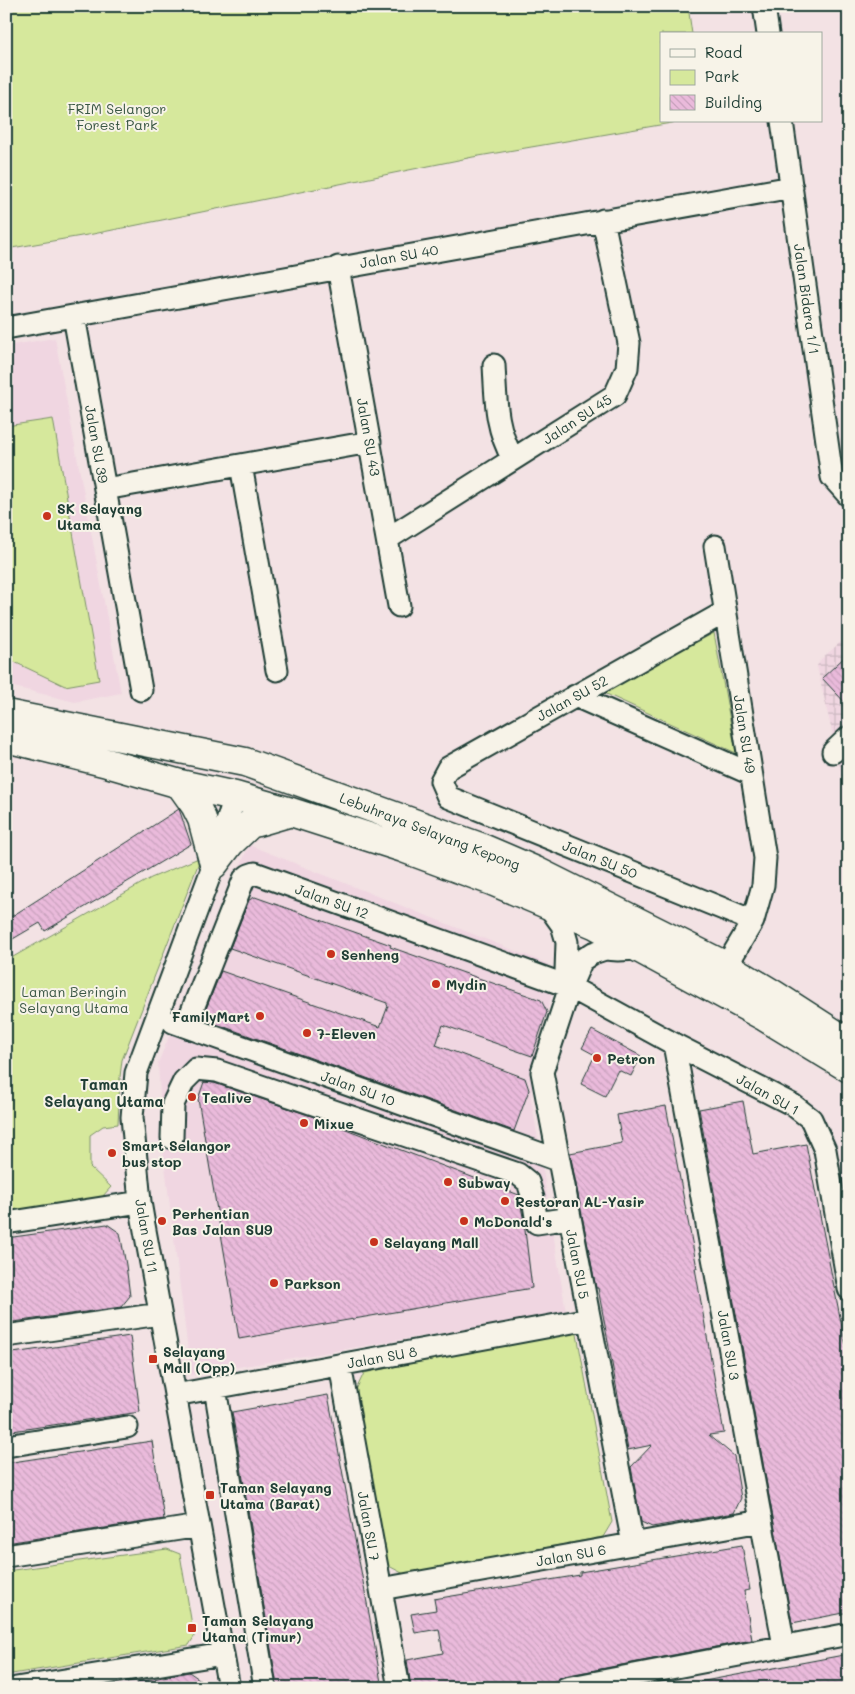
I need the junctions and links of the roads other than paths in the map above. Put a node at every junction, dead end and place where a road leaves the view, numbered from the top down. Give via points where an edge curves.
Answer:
1 (764, 6) edge
2 (768, 32) edge
3 (782, 122) edge
4 (792, 187) junction
5 (603, 220) junction
6 (338, 267) junction
7 (74, 316) junction
8 (6, 328) edge
9 (494, 365) dead end
10 (370, 442) junction
11 (513, 460) junction
12 (241, 465) junction
13 (840, 472) edge
14 (105, 489) junction
15 (849, 496) edge
16 (387, 539) junction
17 (714, 546) dead end
18 (399, 606) dead end
19 (725, 612) junction
20 (278, 670) dead end
21 (141, 690) dead end
22 (575, 696) junction
23 (6, 714) edge
24 (34, 720) junction
25 (6, 738) edge
26 (849, 738) edge
27 (833, 752) dead end
28 (752, 774) junction
29 (180, 784) junction
30 (332, 793) junction
31 (235, 796) junction
32 (448, 797) joint
33 (291, 812) junction
34 (214, 864) junction
35 (548, 904) junction
36 (753, 921) junction
37 (640, 949) junction
38 (720, 977) junction
39 (570, 987) junction
40 (157, 1016) junction
41 (186, 1026) junction
42 (849, 1043) edge
43 (674, 1044) junction
44 (849, 1068) edge
45 (172, 1138) dead end
46 (558, 1160) junction
47 (140, 1202) junction
48 (570, 1218) junction
49 (6, 1223) edge
50 (849, 1289) edge
51 (160, 1314) junction
52 (589, 1319) junction
53 (6, 1336) edge
54 (340, 1365) junction
55 (214, 1388) junction
56 (175, 1395) junction
57 (126, 1426) dead end
58 (6, 1446) edge
59 (761, 1521) junction
60 (199, 1526) junction
61 (633, 1544) junction
62 (6, 1556) edge
63 (381, 1589) junction
64 (849, 1634) edge
65 (784, 1646) junction
66 (223, 1654) junction
67 (16, 1688) edge
68 (229, 1688) edge
69 (265, 1688) edge
70 (399, 1688) edge
71 (566, 1688) edge

1 - 2 street
3 - 4 street, Jalan Bidara 1/1
4 - 5 street, Jalan SU 40
4 - 13 street, Jalan Bidara 1/1
5 - 6 street, Jalan SU 40
5 - 11 street, Jalan SU 45 via 629,343 627,368 615,395
6 - 7 street, Jalan SU 40
6 - 10 street, Jalan SU 43
7 - 8 street, Jalan SU 40
7 - 14 street, Jalan SU 39
9 - 11 street via 496,413 504,443
10 - 12 street
10 - 16 street, Jalan SU 43
11 - 16 street, Jalan SU 45
12 - 14 street
12 - 20 street
13 - 15 street
14 - 21 street, Jalan SU 39
16 - 18 street, Jalan SU 43
17 - 19 street, Jalan SU 49
19 - 22 street, Jalan SU 52
19 - 28 street, Jalan SU 49
22 - 28 street
22 - 32 street, Jalan SU 52 via 448,768 441,781
23 - 24 main road, Lebuhraya Selayang Kepong
24 - 30 main road, Lebuhraya Selayang Kepong via 245,762
24 - 31 main road via 214,773 226,781
25 - 29 main road, Lebuhraya Selayang Kepong
26 - 27 street
28 - 36 street, Jalan SU 49 via 765,858 764,885
29 - 31 main road, Lebuhraya Selayang Kepong
29 - 34 main road via 202,819
30 - 31 main road via 265,788
30 - 38 main road, Lebuhraya Selayang Kepong via 536,871
31 - 33 main road, Lebuhraya Selayang Kepong
31 - 34 street, Jalan SU 11
32 - 36 street, Jalan SU 50
33 - 34 main road via 250,824
33 - 35 main road, Lebuhraya Selayang Kepong via 403,848
34 - 40 street, Jalan SU 11
35 - 37 main road, Lebuhraya Selayang Kepong
35 - 39 street, Jalan SU 5 via 562,925 567,942 566,971
36 - 38 street, Jalan SU 49
37 - 38 main road, Lebuhraya Selayang Kepong
37 - 39 street, Jalan SU 5 via 605,949 593,953 582,960
38 - 42 main road, Lebuhraya Selayang Kepong via 773,994
38 - 44 main road, Lebuhraya Selayang Kepong
39 - 41 street, Jalan SU 12 via 255,873 244,880
39 - 43 street, Jalan SU 1
39 - 46 street, Jalan SU 5 via 542,1072
40 - 41 street, Jalan SU 10
40 - 47 street, Jalan SU 11 via 136,1073 133,1095
41 - 46 street, Jalan SU 10
43 - 50 street, Jalan SU 1 via 793,1105 811,1119 825,1150
43 - 59 street, Jalan SU 3
45 - 48 street via 173,1104 184,1081 196,1069 217,1070 518,1174 528,1182 537,1223
46 - 48 street, Jalan SU 5
47 - 49 street
47 - 51 street, Jalan SU 11
48 - 52 street, Jalan SU 5
51 - 53 street
51 - 56 street, Jalan SU 11
52 - 54 street, Jalan SU 8
52 - 61 street, Jalan SU 5
54 - 55 street, Jalan SU 8
54 - 63 street, Jalan SU 7
55 - 56 street, Jalan SU 8
55 - 69 street
56 - 60 street, Jalan SU 11
57 - 58 street
59 - 61 street, Jalan SU 6
59 - 65 street, Jalan SU 3
60 - 62 street
60 - 66 street, Jalan SU 11
61 - 63 street, Jalan SU 6
63 - 70 street, Jalan SU 7
64 - 65 street
65 - 71 street
66 - 67 street
66 - 68 street, Jalan SU 11

